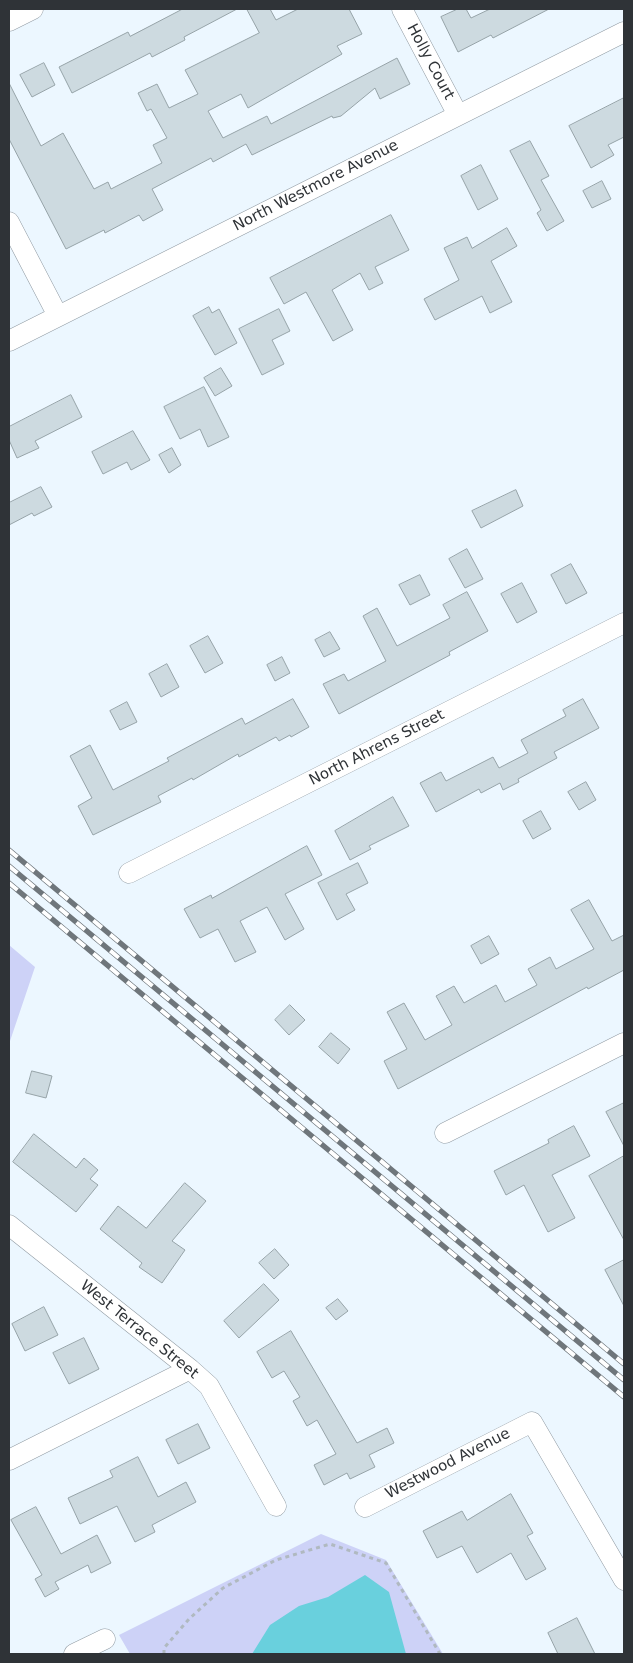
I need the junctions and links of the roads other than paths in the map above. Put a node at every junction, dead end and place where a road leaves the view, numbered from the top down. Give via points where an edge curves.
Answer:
1 (33, 9) edge
2 (402, 9) edge
3 (9, 21) edge
4 (624, 32) edge
5 (458, 114) junction
6 (9, 222) edge
7 (58, 316) junction
8 (9, 340) edge
9 (624, 623) edge
10 (129, 873) dead end
11 (624, 1042) edge
12 (445, 1133) dead end
13 (9, 1225) edge
14 (190, 1369) junction
15 (9, 1460) edge
16 (276, 1506) dead end
17 (365, 1506) dead end
18 (624, 1580) edge
19 (104, 1639) dead end
20 (74, 1654) edge

1 - 3 street
2 - 5 street, Holly Court
4 - 5 street, North Westmore Avenue
5 - 7 street, North Westmore Avenue
6 - 7 street
7 - 8 street, North Westmore Avenue
9 - 10 street, North Ahrens Street
11 - 12 street
13 - 14 street, West Terrace Street
14 - 15 street
14 - 16 street, West Terrace Street via 209,1386
17 - 18 street, Westwood Avenue via 532,1422
19 - 20 street

